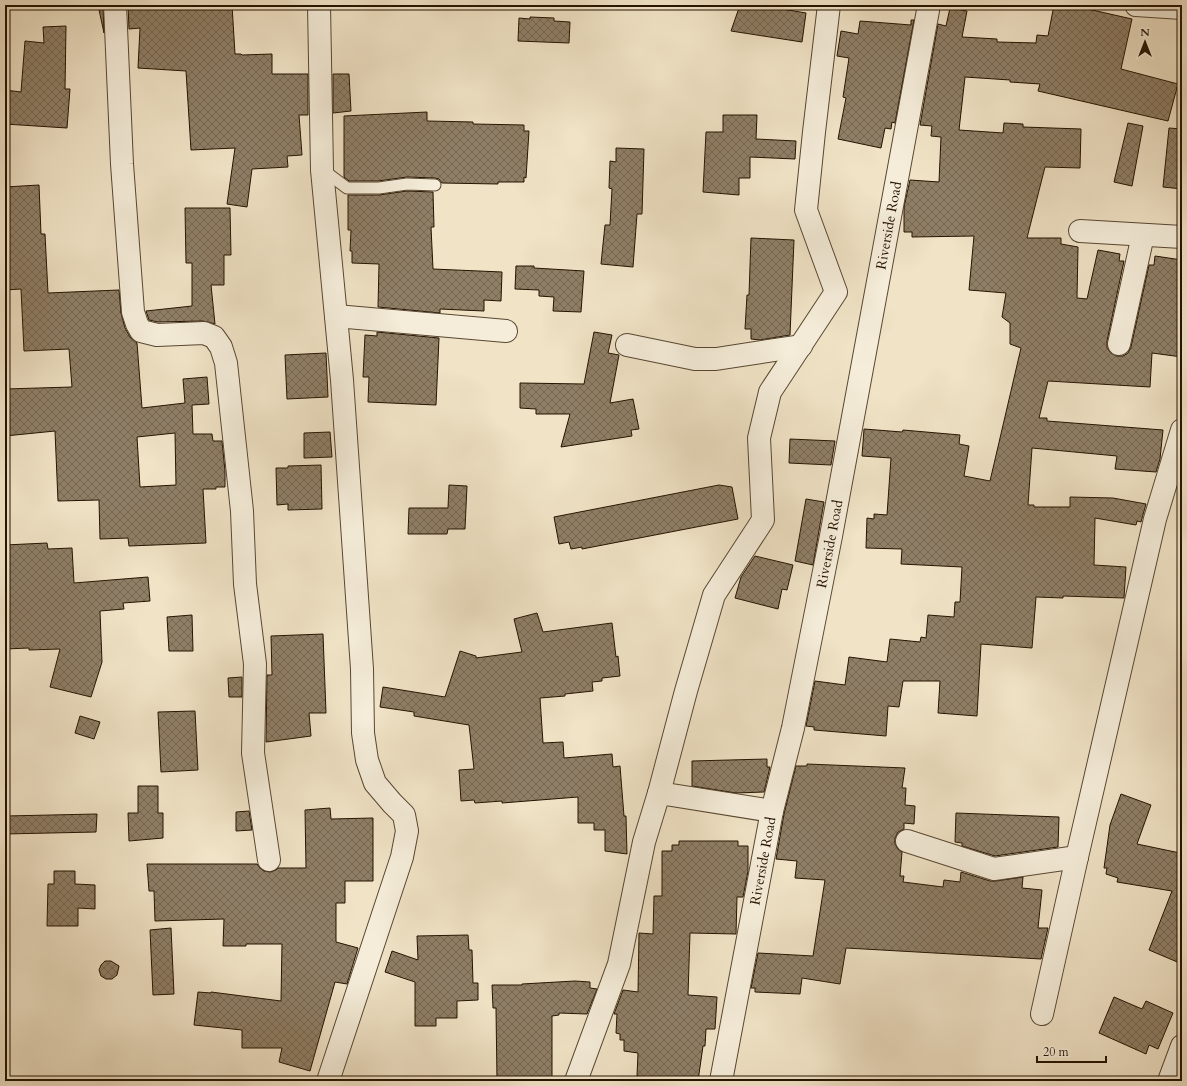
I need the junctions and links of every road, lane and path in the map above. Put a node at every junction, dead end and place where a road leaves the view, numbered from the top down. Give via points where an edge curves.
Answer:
1 (115, 5) edge
2 (319, 5) edge
3 (829, 5) edge
4 (929, 5) edge
5 (1136, 5) edge
6 (1182, 8) edge
7 (322, 170) junction
8 (435, 185) dead end
9 (1080, 232) dead end
10 (1143, 235) junction
11 (1182, 237) edge
12 (336, 316) junction
13 (506, 331) dead end
14 (1119, 344) dead end
15 (627, 345) dead end
16 (800, 346) junction
17 (1182, 430) edge
18 (659, 794) junction
19 (772, 811) junction
20 (907, 841) dead end
21 (1077, 857) junction
22 (269, 860) dead end
23 (1042, 1014) dead end
24 (1182, 1046) edge
25 (328, 1081) edge
26 (576, 1081) edge
27 (721, 1081) edge
28 (1169, 1081) edge

1 - 22 street via 122,164 133,312 141,331 157,335 204,333 214,337 221,347 226,363 242,511 245,584 255,664 253,753
2 - 7 street
3 - 16 street via 806,210 836,292
4 - 19 street, Riverside Road via 831,536 793,728
5 - 6 street
7 - 8 lane via 347,188
7 - 12 street
9 - 10 street
10 - 11 street
10 - 14 street
12 - 13 street
12 - 25 street via 362,670 363,733 367,760 375,783 404,815 407,831 402,857
15 - 16 street via 695,359
16 - 18 street via 770,392 759,438 763,520 714,595
17 - 21 street via 1155,519
18 - 19 street
18 - 26 street via 644,842 619,964
19 - 27 street, Riverside Road
20 - 21 street via 994,869
21 - 23 street
24 - 28 street

